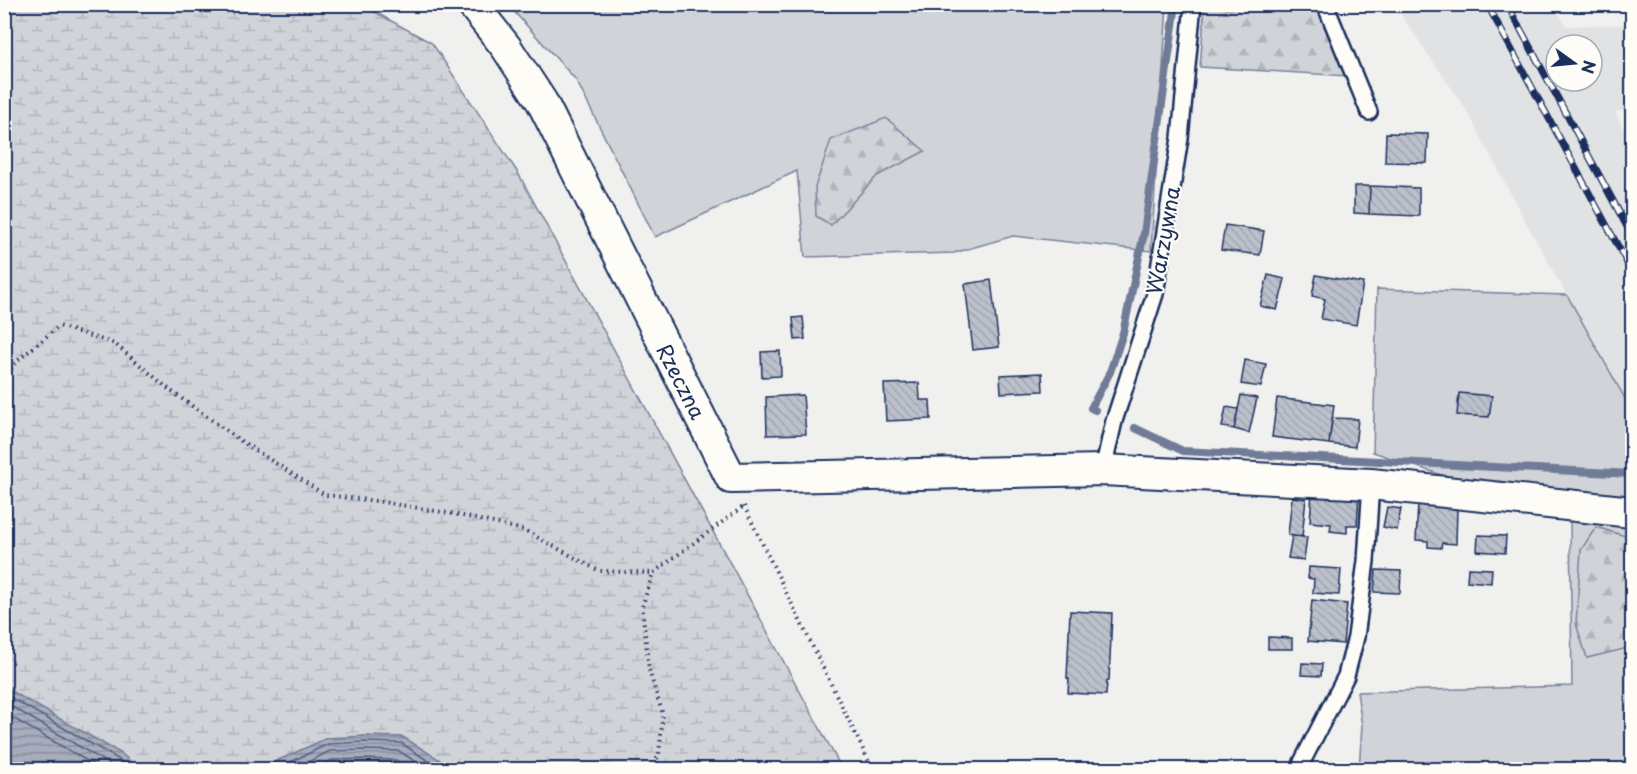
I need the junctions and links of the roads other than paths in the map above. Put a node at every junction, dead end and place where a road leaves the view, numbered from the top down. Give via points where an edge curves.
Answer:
1 (472, 4) edge
2 (1194, 4) edge
3 (1325, 4) edge
4 (1369, 112) dead end
5 (1103, 470) junction
6 (1371, 484) junction
7 (1632, 512) edge
8 (1302, 762) dead end

1 - 5 street, Rzeczna via 507,47 542,102 731,478
2 - 5 lane, Warzywna via 1180,138 1155,294 1114,422
3 - 4 lane
5 - 6 street
6 - 7 street
6 - 8 lane via 1356,637 1346,676

